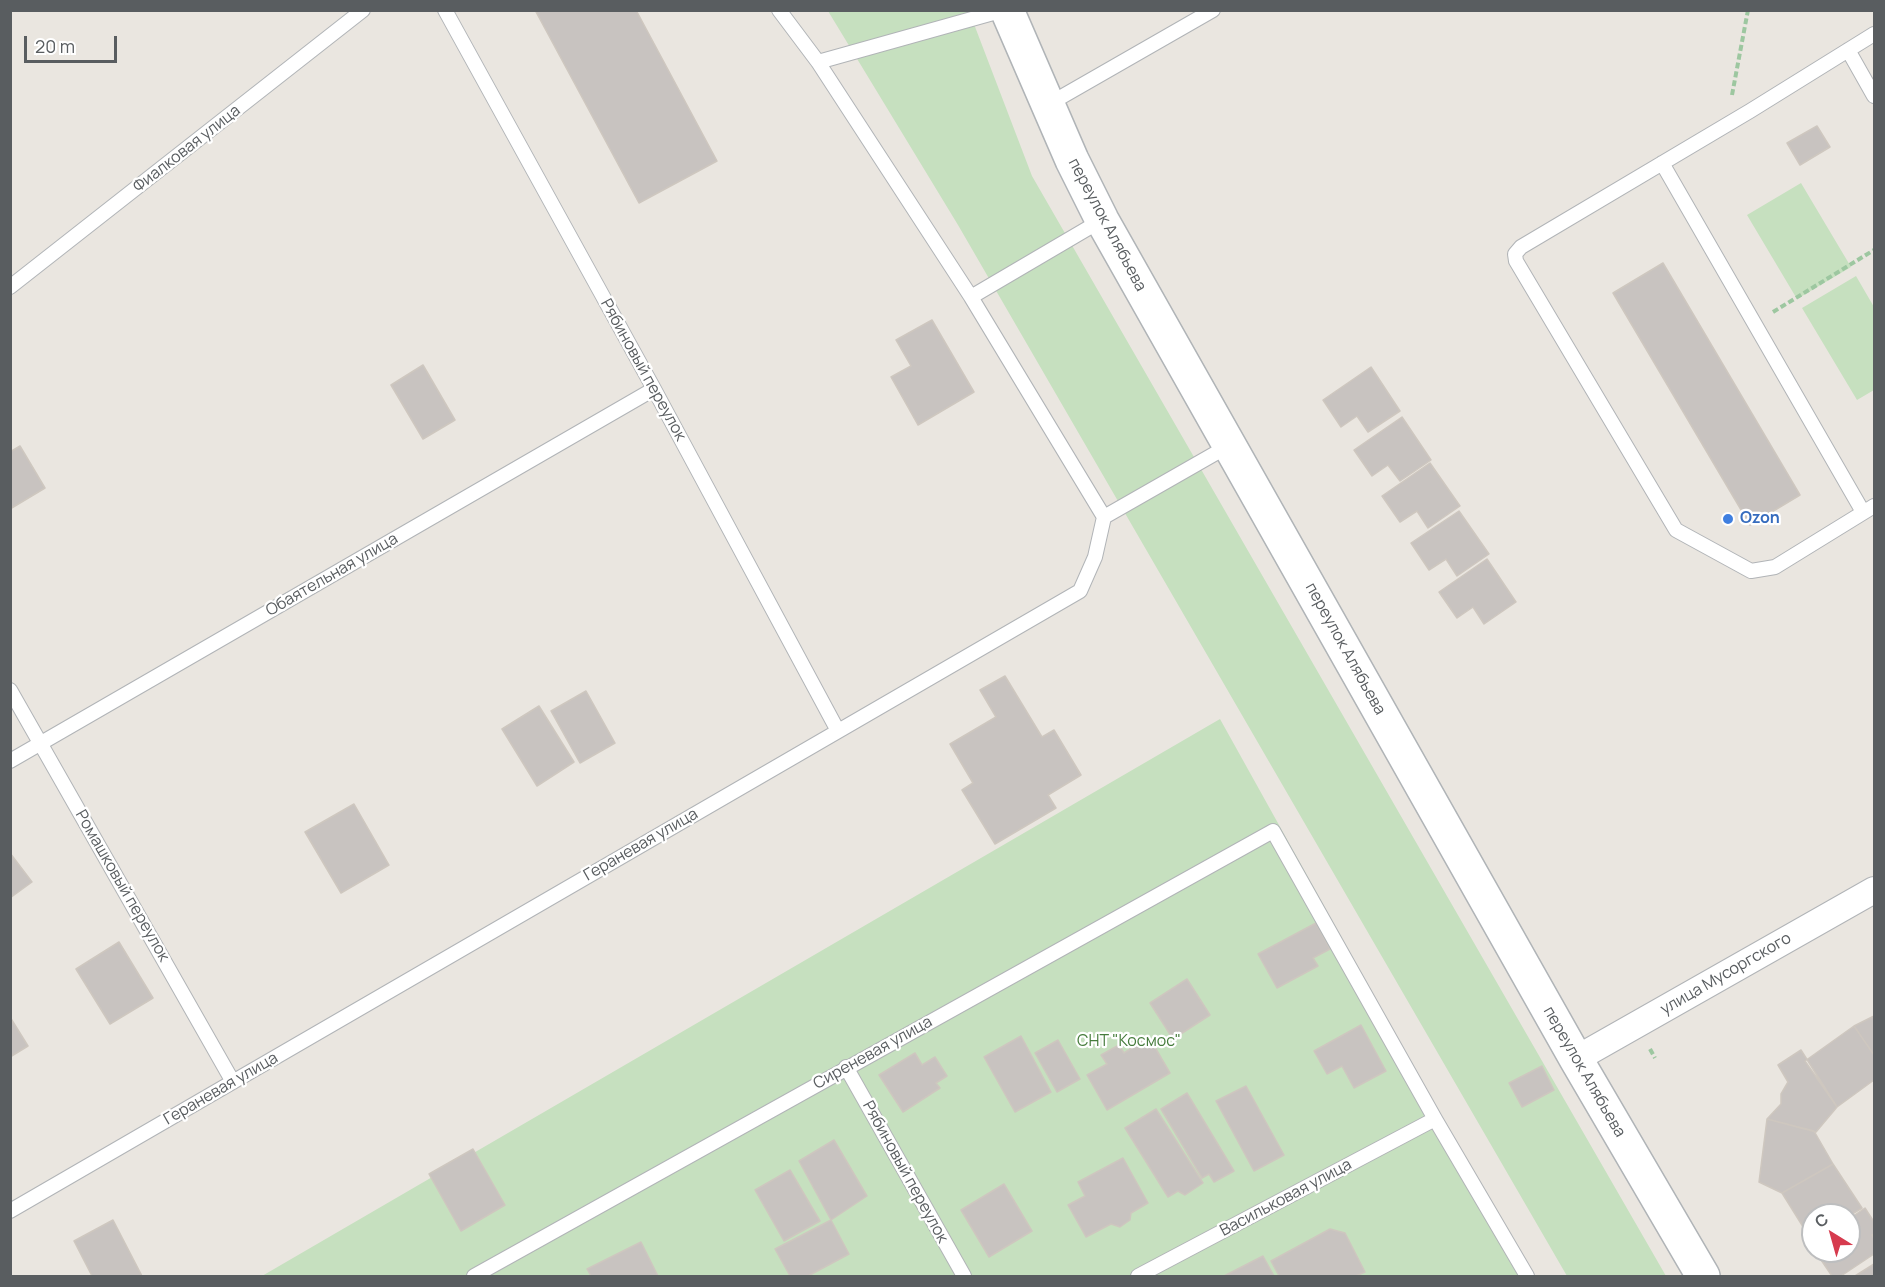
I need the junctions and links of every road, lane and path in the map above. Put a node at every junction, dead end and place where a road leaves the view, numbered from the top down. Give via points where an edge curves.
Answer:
1 (363, 10) edge
2 (445, 10) edge
3 (779, 10) edge
4 (1006, 10) edge
5 (1213, 10) edge
6 (1748, 10) edge
7 (1875, 34) edge
8 (1848, 50) junction
9 (818, 62) junction
10 (1875, 96) edge
11 (1049, 104) junction
12 (1726, 125) junction
13 (1662, 163) junction
14 (1102, 220) junction
15 (1875, 250) edge
16 (10, 286) edge
17 (971, 297) junction
18 (1754, 324) junction
19 (654, 389) junction
20 (1230, 445) junction
21 (1869, 509) edge
22 (1104, 518) junction
23 (10, 690) edge
24 (838, 731) junction
25 (41, 743) junction
26 (10, 761) edge
27 (1875, 890) edge
28 (1576, 1059) junction
29 (846, 1067) junction
30 (233, 1082) junction
31 (1435, 1119) junction
32 (10, 1211) edge
33 (474, 1276) edge
34 (964, 1276) edge
35 (1138, 1276) edge
36 (1527, 1276) edge
37 (1703, 1276) edge

1 - 16 lane, Фиалковая улица
2 - 19 lane, Рябиновый переулок
3 - 9 lane
4 - 9 lane
4 - 11 main road, переулок Алябьева
5 - 11 lane
6 - 12 path
7 - 8 lane
8 - 10 lane
8 - 12 lane
9 - 17 lane
11 - 14 main road, переулок Алябьева
12 - 13 lane
13 - 18 lane
13 - 21 lane via 1521,247 1515,261 1676,530 1751,571 1775,567
14 - 17 lane
14 - 20 main road, переулок Алябьева
15 - 18 path
17 - 22 lane
18 - 21 lane
19 - 24 lane, Рябиновый переулок
19 - 25 lane, Обаятельная улица
20 - 22 lane
20 - 28 main road, переулок Алябьева
22 - 24 lane, Гераневая улица via 1095,557 1080,591
23 - 25 lane, Ромашковый переулок
24 - 30 lane, Гераневая улица
25 - 26 lane, Обаятельная улица
25 - 30 lane, Ромашковый переулок
27 - 28 street, улица Мусоргского
28 - 37 main road, переулок Алябьева
29 - 31 lane, Сиреневая улица via 1273,831
29 - 33 lane, Сиреневая улица
29 - 34 lane, Рябиновый переулок
30 - 32 lane, Гераневая улица
31 - 35 lane, Васильковая улица
31 - 36 lane

